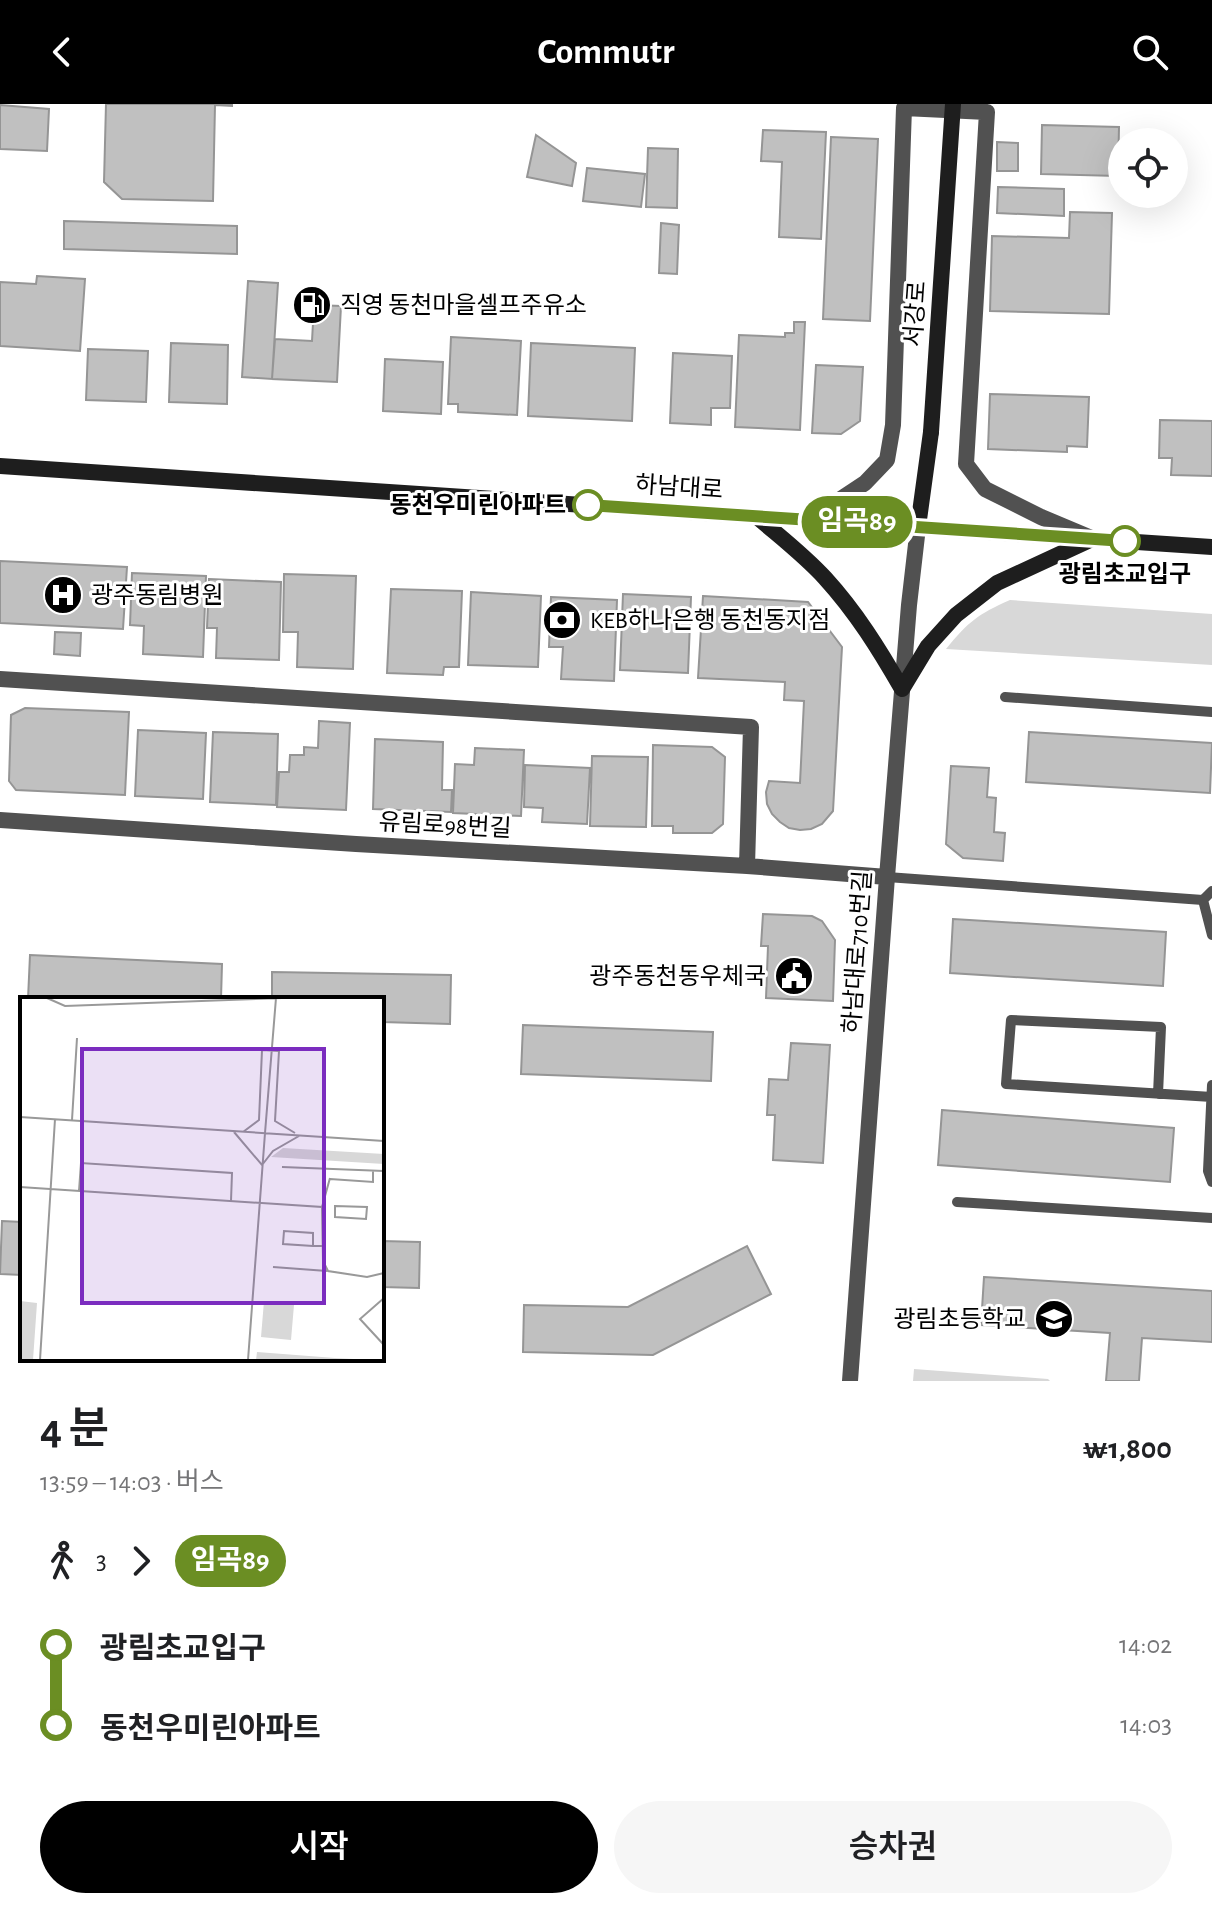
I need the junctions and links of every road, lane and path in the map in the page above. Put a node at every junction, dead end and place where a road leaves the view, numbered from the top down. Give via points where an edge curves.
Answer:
1 (953, 104) edge
2 (0, 466) edge
3 (756, 516) junction
4 (809, 520) junction
5 (918, 527) junction
6 (1093, 539) junction
7 (1212, 547) edge
8 (0, 679) edge
9 (902, 689) junction
10 (1005, 697) dead end
11 (1212, 712) edge
12 (0, 820) edge
13 (747, 866) junction
14 (887, 877) junction
15 (1212, 891) edge
16 (1203, 900) junction
17 (1212, 935) edge
18 (1212, 1085) edge
19 (1158, 1094) junction
20 (1212, 1097) edge
21 (1212, 1182) edge
22 (957, 1202) dead end
23 (1212, 1218) edge
24 (850, 1381) edge

1 - 5 main road, 서강로, bridge via 931,432
2 - 3 main road, 하남대로
3 - 4 main road, 하남대로
3 - 9 main road via 848,604
4 - 5 main road, 하남대로
4 - 6 street via 865,483 887,460 893,425 904,108 987,112 966,464 985,489
5 - 6 main road, 하남대로
5 - 9 street, 하남대로710번길
6 - 7 main road, 하남대로
6 - 9 main road via 997,583 956,615 928,646
8 - 13 street via 751,727
9 - 14 street, 하남대로710번길
10 - 11 lane
12 - 13 street, 유림로98번길
13 - 14 street, 유림로98번길
14 - 16 lane
14 - 24 street, 하남대로710번길
15 - 16 lane
16 - 17 lane
18 - 20 lane
19 - 19 lane via 1161,1027 1011,1020 1006,1084
19 - 20 lane
20 - 21 lane
22 - 23 lane

